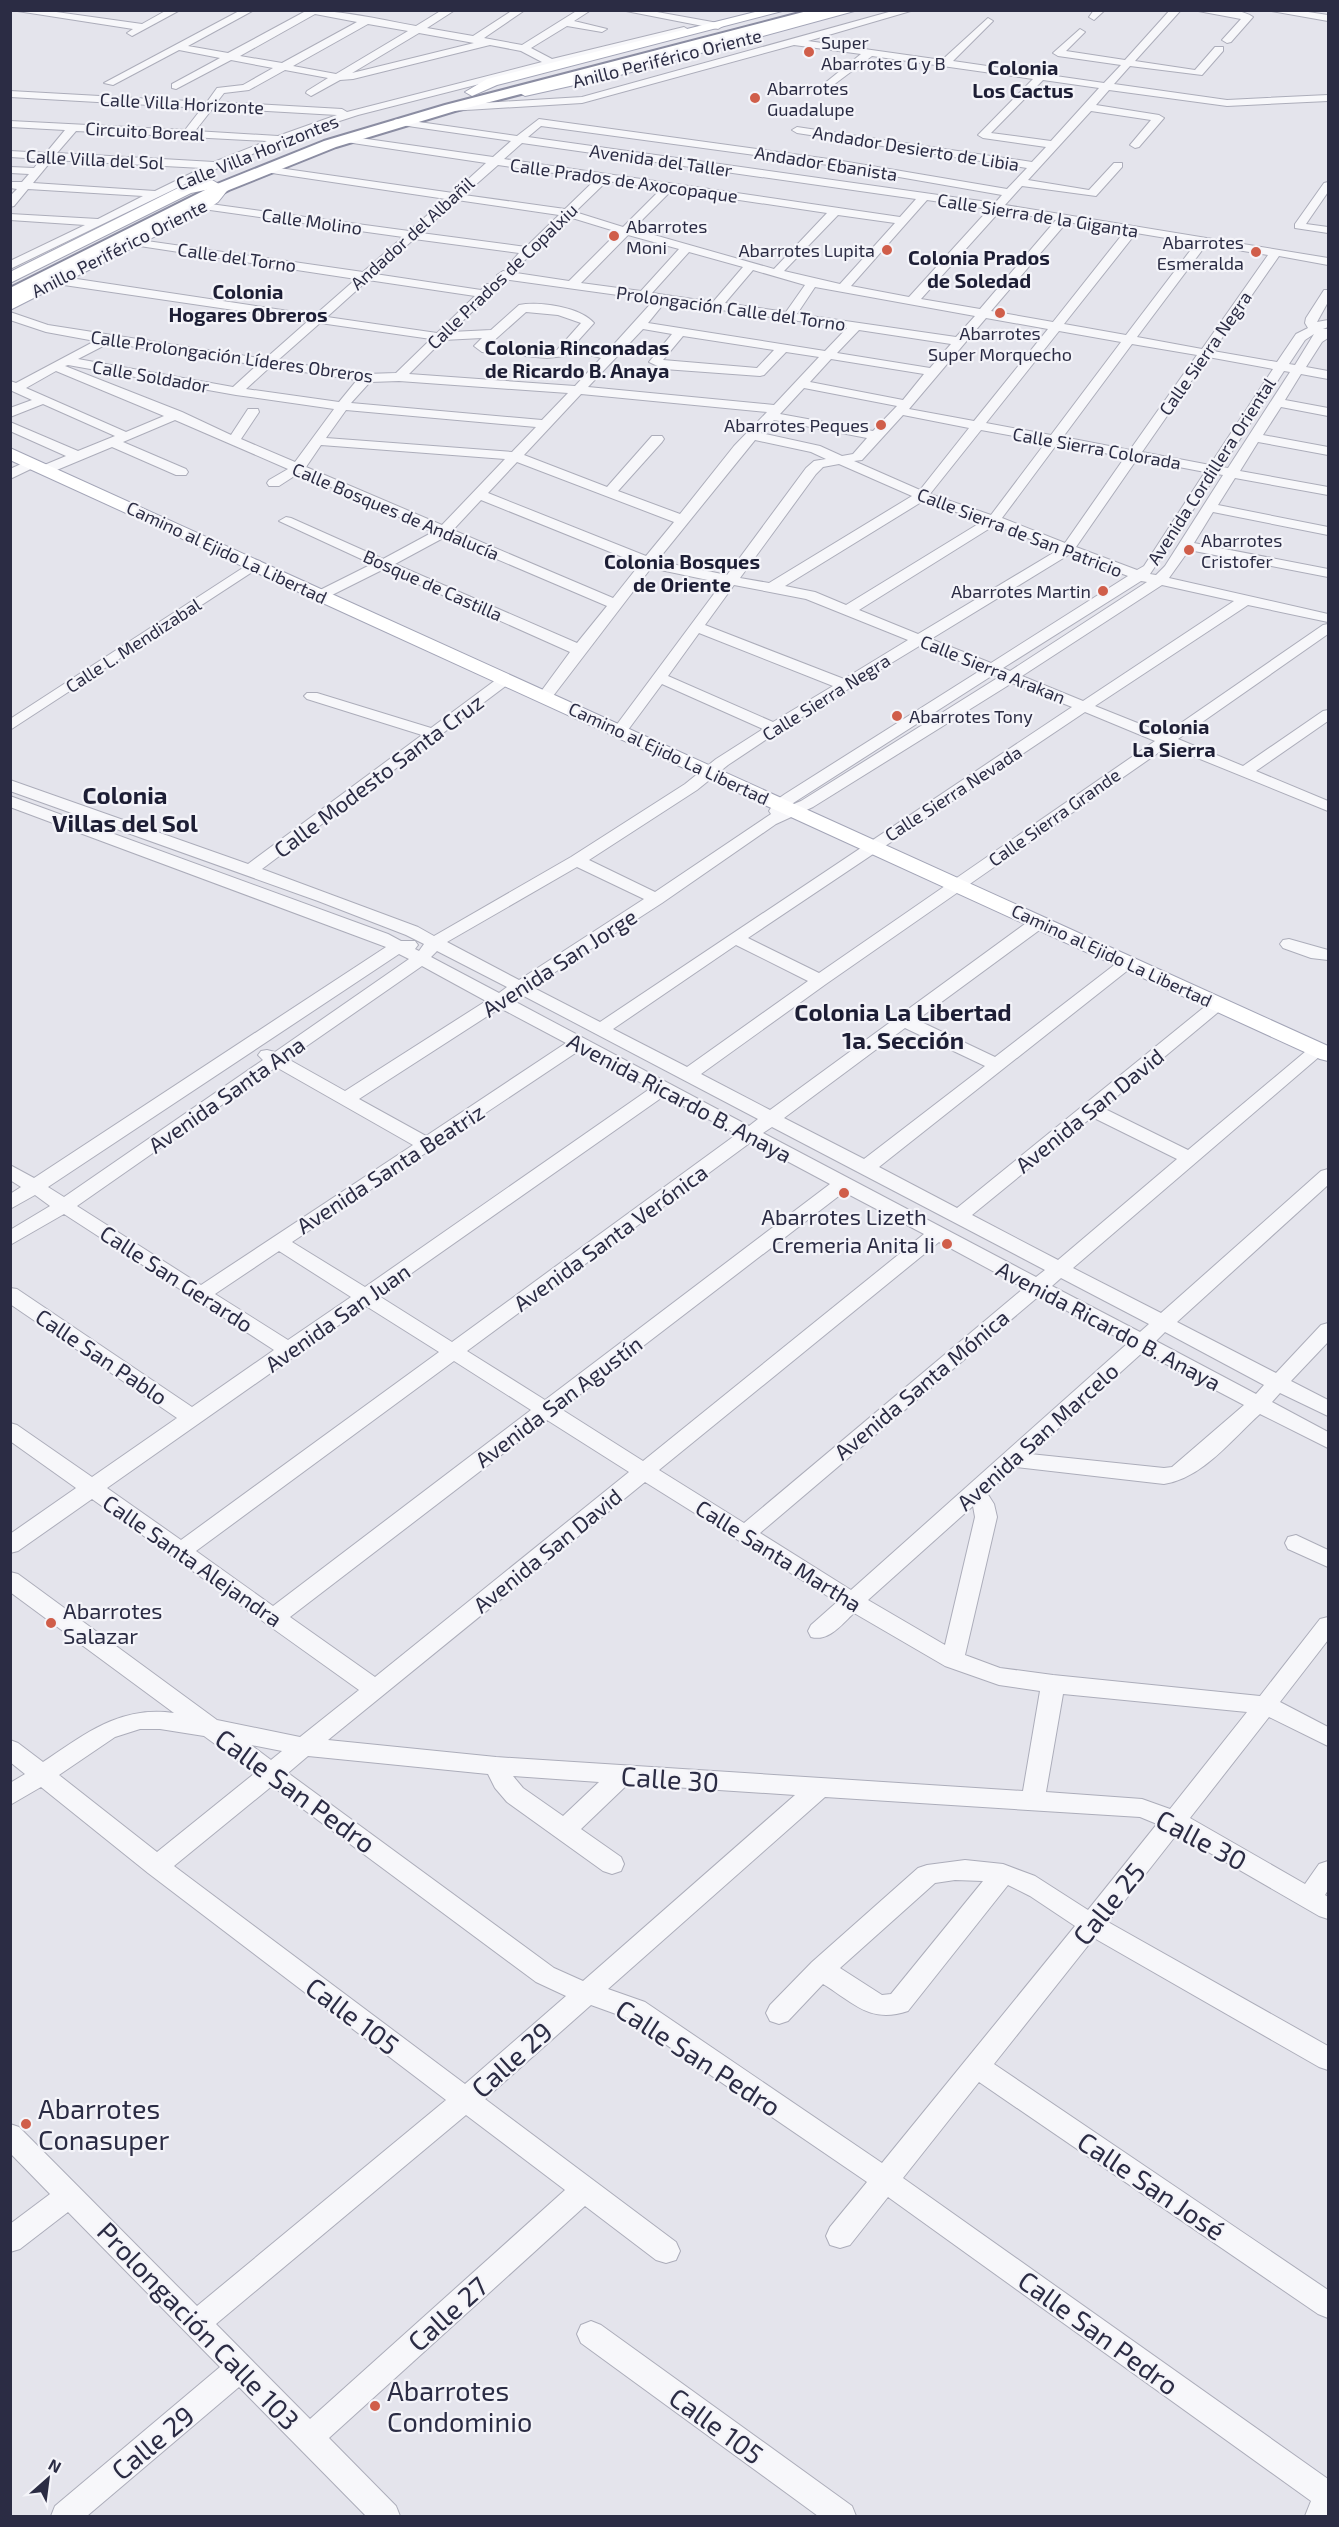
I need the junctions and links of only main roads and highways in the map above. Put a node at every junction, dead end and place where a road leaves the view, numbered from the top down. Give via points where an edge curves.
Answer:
1 (780, 10) edge
2 (801, 10) edge
3 (830, 10) edge
4 (852, 10) edge
5 (661, 43) junction
6 (476, 96) junction
7 (209, 192) junction
8 (10, 278) edge
9 (10, 285) edge
10 (10, 296) edge
11 (10, 304) edge
12 (10, 453) edge
13 (1323, 1052) edge

1 - 5 main road, Anillo Periférico Oriente
2 - 5 highway, Anillo Periférico Oriente
3 - 6 highway, Anillo Periférico Oriente
4 - 6 main road, Anillo Periférico Oriente via 619,71
5 - 6 highway, Anillo Periférico Oriente
5 - 6 main road, Anillo Periférico Oriente via 554,63 492,82
6 - 7 highway, Anillo Periférico Oriente via 450,108 346,139
6 - 7 highway, Anillo Periférico Oriente via 335,133 284,151
7 - 8 main road, Anillo Periférico Oriente via 188,189
7 - 9 highway, Anillo Periférico Oriente
7 - 10 highway, Anillo Periférico Oriente
7 - 11 main road, Anillo Periférico Oriente via 133,242
12 - 13 main road, Camino al Ejido La Libertad via 710,772 782,812 872,846

